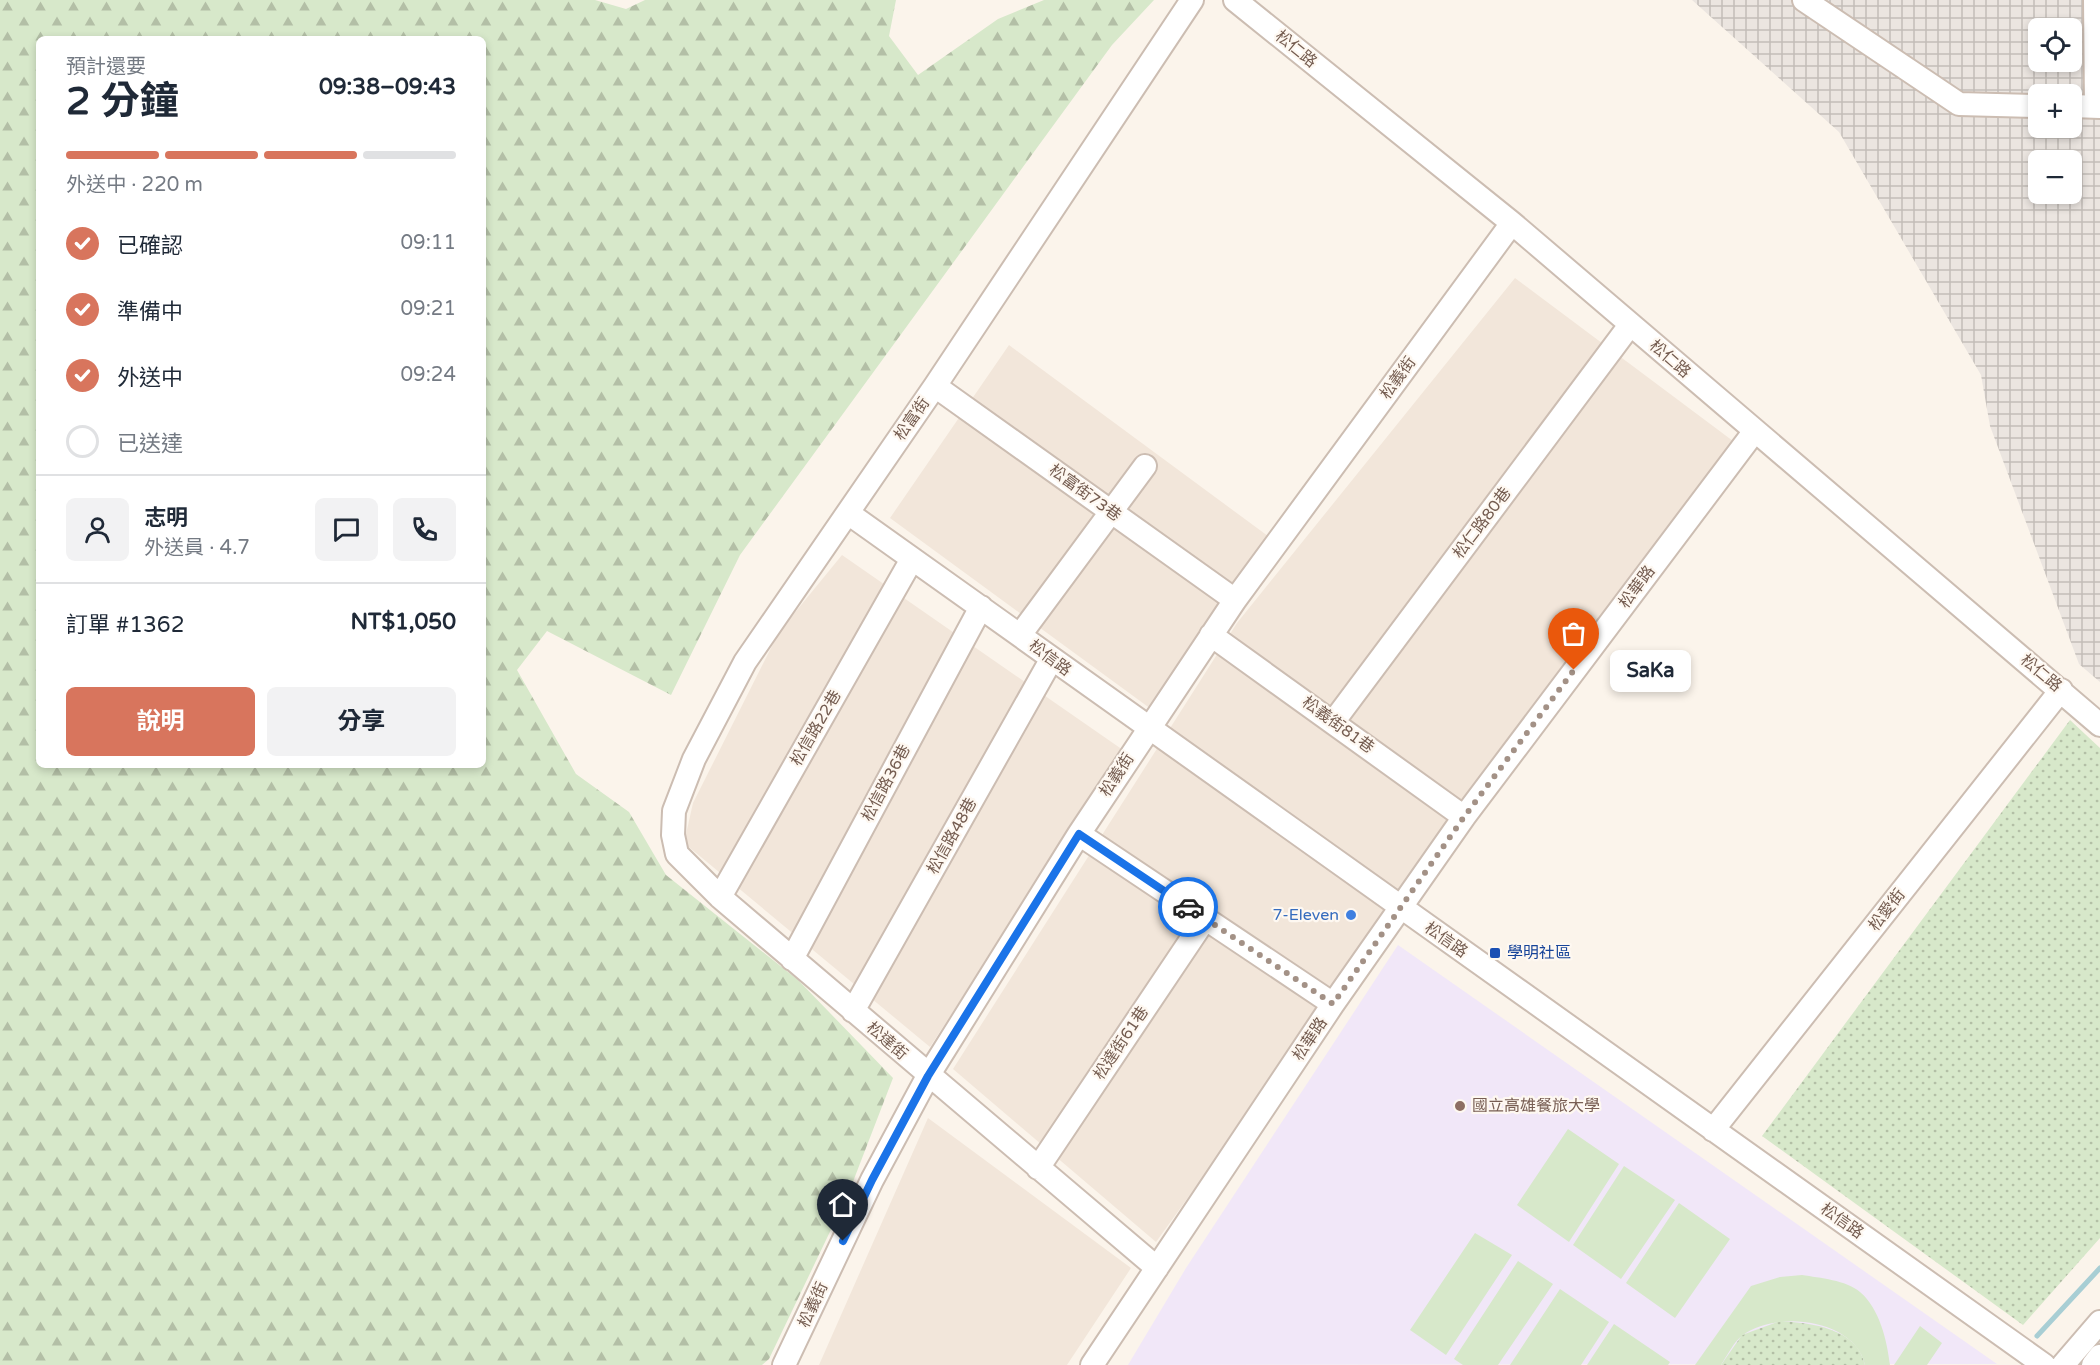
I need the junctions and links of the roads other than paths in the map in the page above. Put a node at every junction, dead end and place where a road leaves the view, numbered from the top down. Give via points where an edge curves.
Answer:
1 (1192, 0) edge
2 (1235, 0) edge
3 (1804, 0) edge
4 (2095, 0) edge
5 (2028, 106) edge
6 (2082, 106) edge
7 (2098, 107) edge
8 (1512, 223) junction
9 (1630, 325) junction
10 (935, 386) junction
11 (1754, 432) junction
12 (1144, 466) dead end
13 (1111, 512) junction
14 (848, 513) junction
15 (912, 559) junction
16 (1235, 600) junction
17 (981, 607) junction
18 (1020, 635) junction
19 (1211, 635) junction
20 (1052, 660) junction
21 (2061, 690) junction
22 (1334, 722) junction
23 (2100, 725) edge
24 (1147, 728) junction
25 (1464, 817) junction
26 (1079, 834) junction
27 (677, 854) joint
28 (720, 897) junction
29 (1400, 908) junction
30 (1205, 919) junction
31 (792, 959) junction
32 (1333, 1004) junction
33 (853, 1011) junction
34 (928, 1076) junction
35 (1713, 1130) junction
36 (1038, 1168) junction
37 (1157, 1268) junction
38 (2100, 1322) edge
39 (2100, 1356) edge
40 (784, 1365) edge
41 (1092, 1365) edge
42 (2044, 1365) edge
43 (2063, 1365) edge
44 (2093, 1365) edge

1 - 10 street, 松富街
2 - 8 street, 松仁路
3 - 5 street via 1959,104
4 - 7 street
6 - 7 street
8 - 9 street, 松仁路
8 - 16 street, 松義街
9 - 11 street, 松仁路
9 - 22 street, 松仁路80巷
10 - 13 street, 松富街73巷
10 - 14 street, 松富街
11 - 21 street, 松仁路
11 - 25 street, 松華路
12 - 13 street
13 - 16 street, 松富街73巷
13 - 18 street
14 - 15 street, 松信路
14 - 27 street, 松富街 via 746,662 694,759 674,811
15 - 17 street, 松信路
15 - 28 street, 松信路22巷
16 - 19 street, 松義街
17 - 18 street, 松信路
17 - 31 street, 松信路36巷
18 - 20 street, 松信路
19 - 22 street, 松義街81巷
19 - 24 street, 松義街
20 - 24 street, 松信路
20 - 33 street, 松信路48巷
21 - 23 street, 松仁路
21 - 35 street, 松愛街
22 - 25 street, 松義街81巷
24 - 26 street, 松義街
24 - 29 street, 松信路
25 - 29 street, 松華路
26 - 30 street
26 - 34 street, 松義街
27 - 28 street, 松達街
28 - 31 street, 松達街
29 - 32 street, 松華路
29 - 35 street, 松信路
30 - 32 street
30 - 36 street, 松達街61巷
31 - 33 street, 松達街
32 - 37 street, 松華路
33 - 34 street, 松達街
34 - 36 street, 松達街
34 - 40 street, 松義街 via 872,1180
35 - 42 street, 松信路
36 - 37 street, 松達街
37 - 41 street, 松華路
38 - 43 street
39 - 44 street

